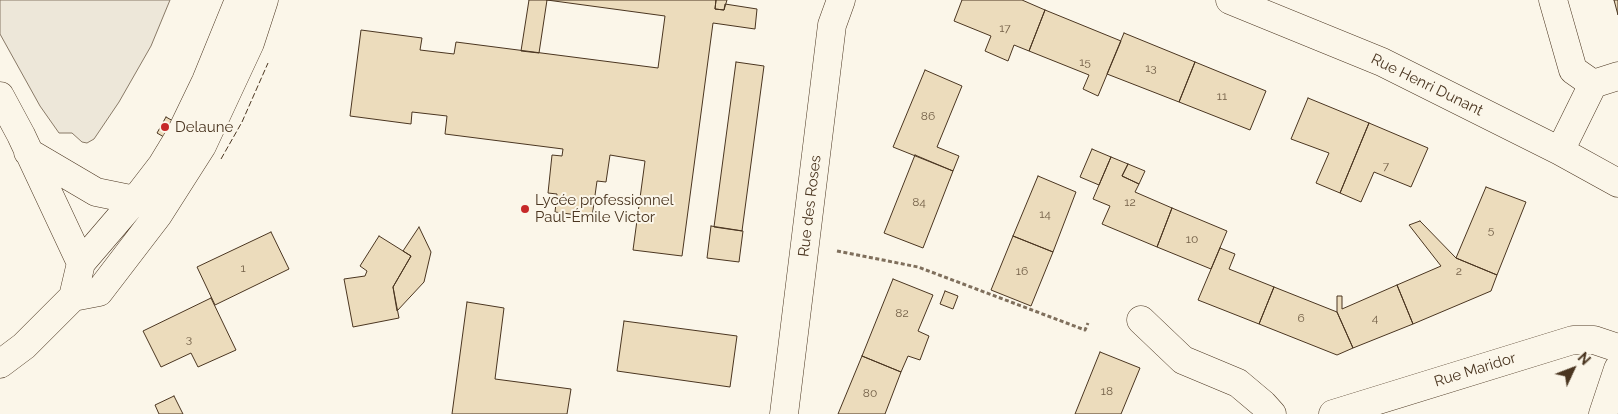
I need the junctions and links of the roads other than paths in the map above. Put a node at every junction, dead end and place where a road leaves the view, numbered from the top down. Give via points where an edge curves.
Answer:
1 (239, 0) edge
2 (264, 0) edge
3 (841, 0) edge
4 (1230, 0) edge
5 (1553, 0) edge
6 (1606, 80) edge
7 (0, 96) edge
8 (1560, 151) junction
9 (28, 152) junction
10 (1618, 183) edge
11 (135, 200) junction
12 (81, 263) junction
13 (73, 297) junction
14 (1141, 320) dead end
15 (1618, 348) edge
16 (0, 364) edge
17 (1618, 368) edge
18 (784, 414) edge
19 (1272, 414) edge
20 (1333, 414) edge
21 (1603, 414) edge

1 - 11 street via 179,137
2 - 13 street via 254,31 202,146 158,215 99,292
3 - 18 street, Rue des Roses via 832,25
4 - 8 street, Rue Henri Dunant via 1382,62
5 - 6 street via 1573,70
6 - 8 street
7 - 9 street
8 - 10 street, Rue Henri Dunant
9 - 11 street via 96,192
9 - 12 street
11 - 12 street
12 - 13 street
13 - 16 street via 24,346
14 - 19 street via 1183,360 1238,383
15 - 20 street, Rue Maridor via 1594,340 1574,340
17 - 21 street

